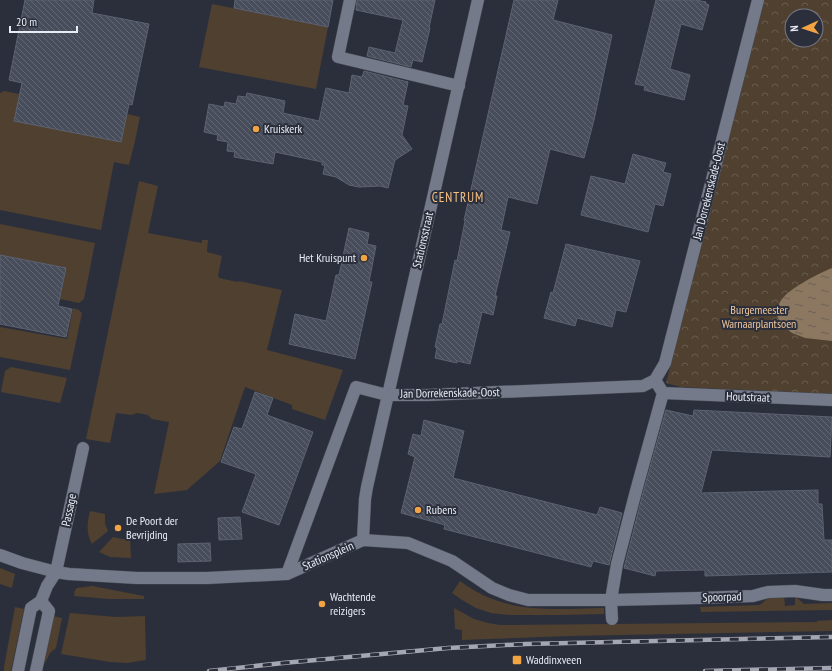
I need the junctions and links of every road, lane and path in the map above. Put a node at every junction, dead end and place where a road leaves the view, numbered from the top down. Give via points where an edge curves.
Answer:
1 (350, 0) edge
2 (478, 0) edge
3 (758, 0) edge
4 (459, 86) junction
5 (655, 380) junction
6 (663, 393) junction
7 (388, 395) junction
8 (832, 400) edge
9 (82, 448) dead end
10 (363, 540) junction
11 (0, 555) edge
12 (56, 572) junction
13 (287, 574) junction
14 (832, 595) edge
15 (611, 600) junction
16 (41, 601) junction
17 (612, 619) dead end
18 (18, 671) edge
19 (36, 671) edge

1 - 4 street via 338,58
2 - 4 street, Stationsstraat
3 - 5 street, Jan Dorrekenskade-Oost via 665,363
4 - 7 street, Stationsstraat
5 - 6 street
5 - 7 street, Jan Dorrekenskade-Oost via 642,386 428,396
6 - 8 street, Houtstraat
6 - 15 street via 617,564
7 - 10 street, Stationsstraat via 367,487
7 - 13 street via 356,387
9 - 12 street, Passage
10 - 13 street, Stationsplein
10 - 15 street, Stationsplein via 408,543 452,561 492,588 528,600
11 - 12 street, Stationsplein
12 - 13 street, Stationsplein via 137,578
12 - 16 street, Passage
14 - 15 street, Spoorpad via 795,591 768,592 753,596
15 - 17 street
16 - 18 street, Passage via 31,608
16 - 19 street via 49,612

